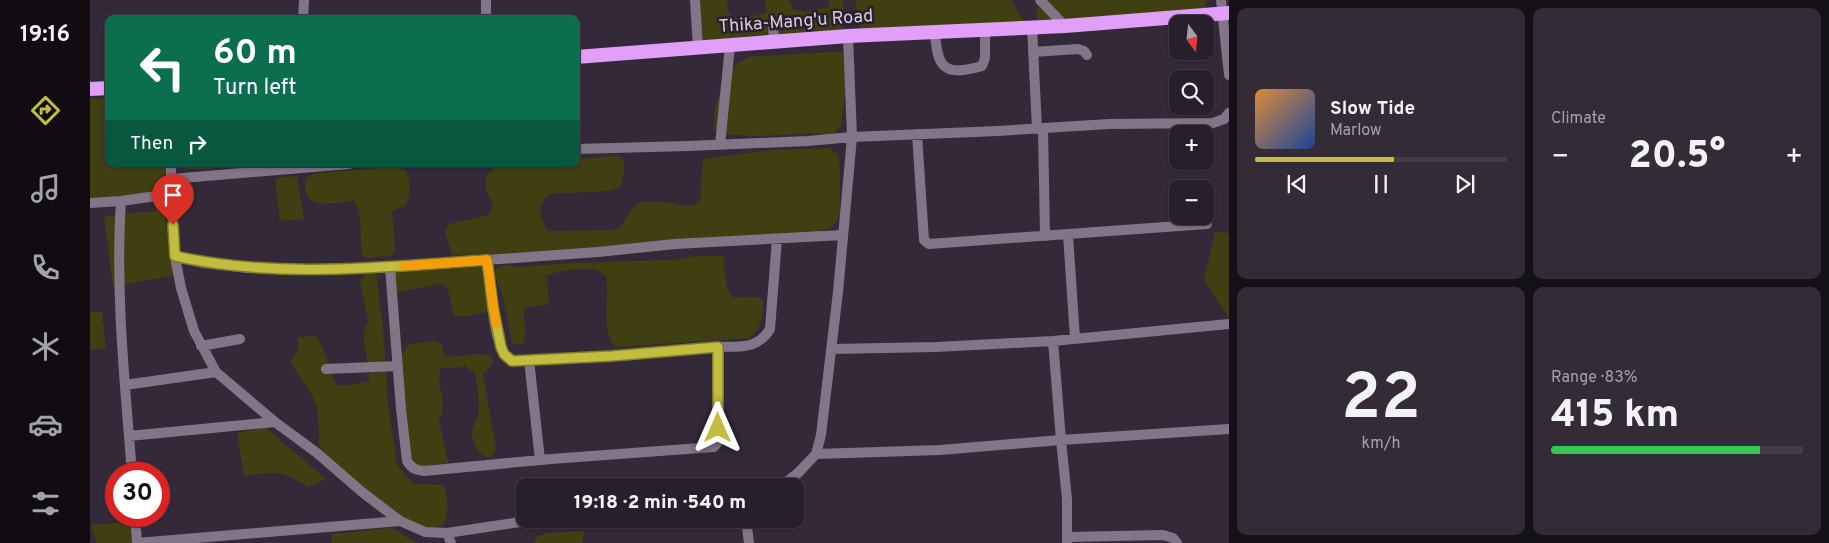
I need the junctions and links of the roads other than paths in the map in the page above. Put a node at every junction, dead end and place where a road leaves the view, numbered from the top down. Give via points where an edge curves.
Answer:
1 (304, 0) edge
2 (486, 0) edge
3 (695, 0) edge
4 (1040, 0) edge
5 (1224, 9) edge
6 (303, 15) edge
7 (486, 15) edge
8 (773, 24) dead end
9 (1065, 26) junction
10 (1032, 27) junction
11 (985, 29) junction
12 (934, 32) junction
13 (848, 36) junction
14 (774, 42) junction
15 (730, 46) junction
16 (698, 48) junction
17 (1033, 52) junction
18 (1087, 55) dead end
19 (580, 57) edge
20 (1229, 75) edge
21 (105, 88) edge
22 (90, 89) edge
23 (1229, 113) edge
24 (1040, 129) junction
25 (917, 134) junction
26 (852, 137) junction
27 (720, 145) junction
28 (580, 148) edge
29 (171, 167) edge
30 (313, 167) edge
31 (171, 179) junction
32 (171, 194) junction
33 (121, 201) junction
34 (90, 204) edge
35 (1194, 225) edge
36 (843, 235) junction
37 (1068, 235) junction
38 (1045, 236) junction
39 (777, 239) junction
40 (175, 256) junction
41 (487, 260) junction
42 (390, 267) junction
43 (1229, 324) edge
44 (1076, 338) junction
45 (240, 339) dead end
46 (1052, 341) junction
47 (201, 346) junction
48 (718, 347) junction
49 (831, 349) junction
50 (529, 360) junction
51 (398, 366) junction
52 (326, 370) dead end
53 (216, 372) junction
54 (125, 385) junction
55 (275, 422) junction
56 (1229, 429) edge
57 (129, 436) junction
58 (1061, 440) junction
59 (816, 454) junction
60 (540, 460) junction
61 (131, 462) edge
62 (791, 478) edge
63 (400, 521) junction
64 (516, 523) edge
65 (136, 527) edge
66 (747, 528) edge
67 (446, 533) junction
68 (1130, 539) edge
69 (1068, 540) edge
70 (137, 543) edge
71 (451, 543) edge
72 (749, 543) edge
73 (1177, 543) edge

1 - 6 street
2 - 7 street
3 - 16 street
4 - 9 street
5 - 9 highway, Thika-Mang'u Road
5 - 20 street
8 - 14 street
9 - 10 highway, Thika-Mang'u Road
10 - 11 highway, Thika-Mang'u Road
10 - 17 street
11 - 12 highway, Thika-Mang'u Road
11 - 12 street via 985,58 982,66 971,70 952,70 942,66
12 - 13 highway, Thika-Mang'u Road
13 - 14 highway, Thika-Mang'u Road
13 - 26 street
14 - 15 highway, Thika-Mang'u Road
15 - 16 highway, Thika-Mang'u Road
15 - 27 street
16 - 19 highway, Thika-Mang'u Road
17 - 18 street via 1078,49
17 - 24 street
21 - 22 highway
23 - 24 street via 1224,119 1212,123 1109,124
24 - 25 street
24 - 38 street
25 - 26 street
25 - 38 street via 926,243 938,245
26 - 27 street
26 - 36 street
27 - 28 street
29 - 31 street
30 - 31 street
31 - 32 street
32 - 33 street
32 - 40 street
33 - 34 street
33 - 54 street via 119,292
35 - 37 street
36 - 39 street
36 - 49 street
37 - 38 street
37 - 44 street
39 - 41 street
39 - 48 street via 770,329 761,341 751,346
40 - 42 street via 246,268
40 - 47 street via 183,298
41 - 42 street
41 - 50 street via 494,314 504,354 512,361
42 - 51 street
43 - 44 street
44 - 46 street
45 - 47 street
46 - 49 street
46 - 58 street
47 - 53 street
48 - 50 street
48 - 60 street via 718,442 714,447
49 - 59 street
50 - 60 street
51 - 52 street
51 - 60 street via 401,410 411,467 424,471
53 - 54 street
53 - 55 street
54 - 57 street
55 - 57 street
55 - 63 street
56 - 58 street
57 - 61 street
58 - 59 street via 940,450
58 - 69 street
59 - 62 street
63 - 67 street via 425,532
63 - 70 street
64 - 67 street
65 - 70 street
66 - 72 street
67 - 71 street
68 - 69 street
68 - 73 street via 1163,535

